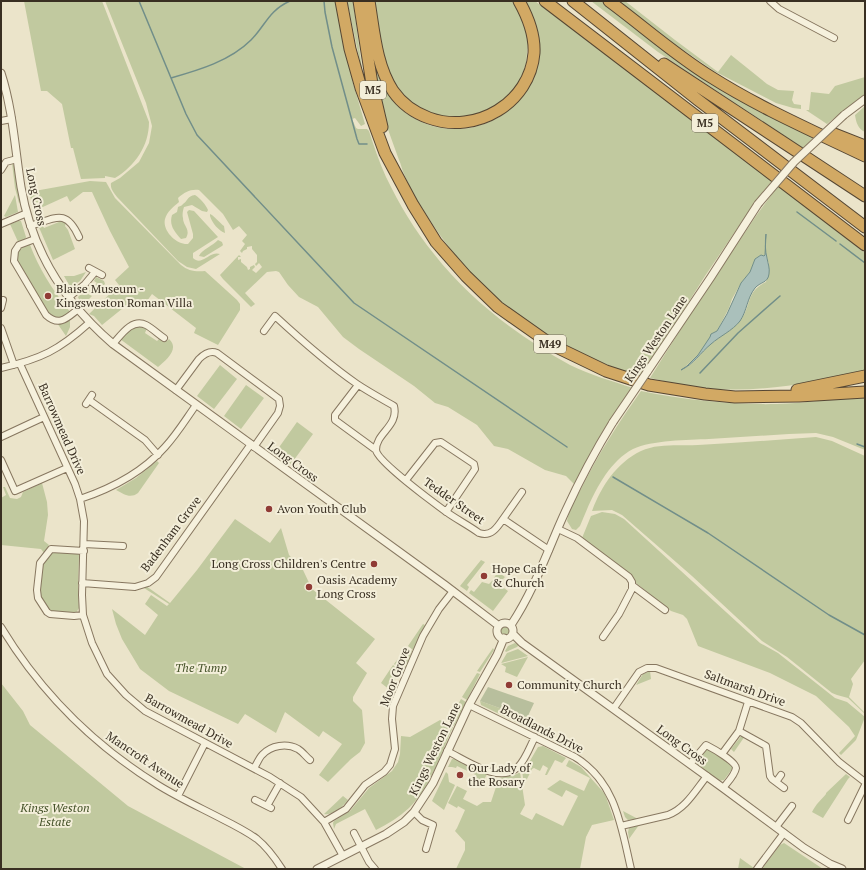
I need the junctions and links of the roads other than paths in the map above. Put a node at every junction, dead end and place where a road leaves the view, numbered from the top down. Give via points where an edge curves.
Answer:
1 (341, 1) edge
2 (359, 1) edge
3 (370, 1) edge
4 (519, 1) edge
5 (545, 1) edge
6 (573, 1) edge
7 (609, 1) edge
8 (770, 1) edge
9 (605, 25) junction
10 (834, 38) dead end
11 (1, 73) edge
12 (865, 99) edge
13 (764, 107) junction
14 (12, 120) junction
15 (1, 121) edge
16 (865, 146) edge
17 (865, 156) edge
18 (17, 159) junction
19 (1, 170) edge
20 (398, 177) junction
21 (865, 196) edge
22 (27, 213) junction
23 (1, 224) edge
24 (30, 226) junction
25 (865, 227) edge
26 (79, 237) dead end
27 (35, 239) junction
28 (865, 245) edge
29 (89, 268) dead end
30 (95, 272) junction
31 (102, 275) dead end
32 (68, 298) junction
33 (3, 300) dead end
34 (1, 308) edge
35 (78, 310) junction
36 (89, 322) junction
37 (1, 328) edge
38 (264, 330) dead end
39 (164, 338) dead end
40 (113, 344) junction
41 (17, 365) junction
42 (1, 368) edge
43 (865, 376) edge
44 (358, 385) junction
45 (176, 390) junction
46 (865, 392) edge
47 (770, 396) junction
48 (89, 400) dead end
49 (196, 405) junction
50 (44, 418) junction
51 (1, 437) edge
52 (252, 446) junction
53 (376, 450) junction
54 (158, 455) junction
55 (1, 460) edge
56 (67, 468) junction
57 (406, 480) junction
58 (522, 492) dead end
59 (80, 500) junction
60 (446, 512) junction
61 (503, 519) junction
62 (558, 528) junction
63 (123, 546) dead end
64 (84, 547) junction
65 (549, 550) junction
66 (82, 583) junction
67 (633, 586) junction
68 (453, 590) junction
69 (665, 610) dead end
70 (83, 615) junction
71 (511, 625) junction
72 (499, 626) junction
73 (1, 627) edge
74 (513, 634) junction
75 (603, 637) dead end
76 (504, 638) junction
77 (748, 702) junction
78 (469, 705) junction
79 (614, 708) junction
80 (739, 731) junction
81 (534, 737) junction
82 (205, 743) junction
83 (773, 743) dead end
84 (766, 746) junction
85 (447, 751) junction
86 (722, 754) junction
87 (310, 760) dead end
88 (690, 764) junction
89 (254, 768) junction
90 (781, 775) dead end
91 (707, 776) junction
92 (280, 782) junction
93 (776, 782) junction
94 (865, 782) edge
95 (865, 786) edge
96 (723, 788) junction
97 (784, 788) dead end
98 (178, 796) junction
99 (255, 800) dead end
100 (792, 808) dead end
101 (414, 812) junction
102 (848, 820) dead end
103 (324, 822) junction
104 (621, 826) junction
105 (776, 827) junction
106 (784, 833) junction
107 (354, 834) dead end
108 (361, 847) junction
109 (426, 849) dead end
110 (343, 856) junction
111 (282, 869) edge
112 (318, 869) edge
113 (375, 869) edge
114 (631, 869) edge
115 (757, 869) edge
116 (842, 869) edge

1 - 20 highway, M49 via 361,88 385,153
2 - 20 highway, M5 via 375,103
3 - 4 highway, M5 via 378,56 394,91 405,104 420,114 436,121 456,124 485,118 499,110 518,93 527,78 534,53 533,35 529,19
5 - 28 highway, M5
6 - 9 highway, M5
7 - 13 highway via 685,60
8 - 10 street via 779,9
9 - 21 highway
9 - 25 highway, M5
11 - 14 street, Long Cross
12 - 62 street, Kings Weston Lane, bridge via 794,162 758,204 613,422 581,477
13 - 16 highway
13 - 17 highway
14 - 15 street
14 - 18 street, Long Cross
18 - 19 street via 6,162
18 - 22 street, Long Cross
20 - 47 highway, M49 via 436,242 466,276 498,307 552,345 606,371 650,385 735,397
22 - 23 street
22 - 24 street, Long Cross
24 - 26 street via 61,217 70,221
24 - 27 street, Long Cross
27 - 32 street, Long Cross via 46,265
27 - 35 street, Long Cross via 17,247 14,256 16,266 50,319 62,321
29 - 30 street
30 - 31 street
30 - 32 street
32 - 35 street, Long Cross
33 - 34 street
35 - 36 street, Long Cross
36 - 40 street, Long Cross
36 - 41 street via 59,347
37 - 41 street, Barrowmead Drive
38 - 44 street via 275,316
39 - 40 street via 145,324 139,324 128,327
40 - 45 street, Long Cross
41 - 42 street
41 - 50 street, Barrowmead Drive
43 - 47 highway, M49
44 - 53 street via 394,406 395,418
44 - 53 street, Tedder Street via 335,414 335,420
45 - 49 street, Long Cross
45 - 52 street, Badenham Grove via 199,358 212,351 258,382 277,397 280,406 275,419
46 - 47 highway
48 - 54 street via 145,440
49 - 52 street, Long Cross
49 - 54 street
50 - 51 street
50 - 56 street, Barrowmead Drive
52 - 66 street, Badenham Grove via 156,576 148,583 135,587
52 - 68 street, Long Cross
53 - 57 street, Tedder Street via 378,456
54 - 59 street via 123,481
55 - 56 street via 15,491
56 - 59 street, Barrowmead Drive
57 - 60 street, Tedder Street
57 - 60 street via 438,442 474,464 475,470
58 - 61 street
59 - 64 street, Barrowmead Drive via 84,521
60 - 61 street, Tedder Street via 483,534 494,531
61 - 65 street, Tedder Street
62 - 65 street, Kings Weston Lane
62 - 67 street via 629,577
63 - 64 street
64 - 66 street, Barrowmead Drive
64 - 70 street via 51,549 40,563 37,590 38,598 48,613
65 - 71 street, Kings Weston Lane
66 - 70 street, Barrowmead Drive
67 - 69 street
67 - 75 street via 619,614
68 - 72 street, Long Cross
68 - 103 street, Moor Grove via 423,636 393,706 395,749 390,765 365,785 346,809
70 - 82 street, Barrowmead Drive via 102,665 126,696 145,711
71 - 72 street via 503,623
71 - 74 street
72 - 76 street via 498,632
73 - 98 street, Mancroft Avenue via 27,667 56,703 113,754
74 - 76 street via 509,638
74 - 79 street, Long Cross
76 - 78 street, Kings Weston Lane via 498,655
77 - 79 street, Saltmarsh Drive via 651,667 639,672
77 - 80 street
77 - 94 street, Saltmarsh Drive via 796,720 838,761
78 - 81 street, Broadlands Drive
78 - 85 street, Kings Weston Lane
79 - 88 street, Long Cross
80 - 84 street
80 - 86 street
81 - 85 street via 519,766 506,774 492,773
81 - 104 street, Broadlands Drive via 575,757 590,768 610,794
82 - 89 street, Barrowmead Drive
82 - 98 street
83 - 84 street
84 - 93 street via 769,774
85 - 101 street, Kings Weston Lane via 433,783
86 - 88 street via 706,746
86 - 96 street via 736,767
87 - 89 street via 294,747 278,746 262,754
88 - 91 street, Long Cross
89 - 92 street, Barrowmead Drive
90 - 93 street
91 - 96 street, Long Cross
91 - 104 street via 687,803 675,812
92 - 99 street via 269,807
92 - 103 street, Barrowmead Drive via 301,797
93 - 97 street
95 - 102 street
96 - 105 street, Long Cross
98 - 111 street, Mancroft Avenue via 250,835 272,854
100 - 105 street
101 - 108 street, Kings Weston Lane via 394,829
101 - 109 street via 422,820 433,825
103 - 110 street, Barrowmead Drive
104 - 114 street, Broadlands Drive
105 - 106 street, Long Cross
106 - 115 street
106 - 116 street, Long Cross via 804,848
107 - 108 street
108 - 110 street, Kings Weston Lane
108 - 113 street
110 - 112 street, Kings Weston Lane

